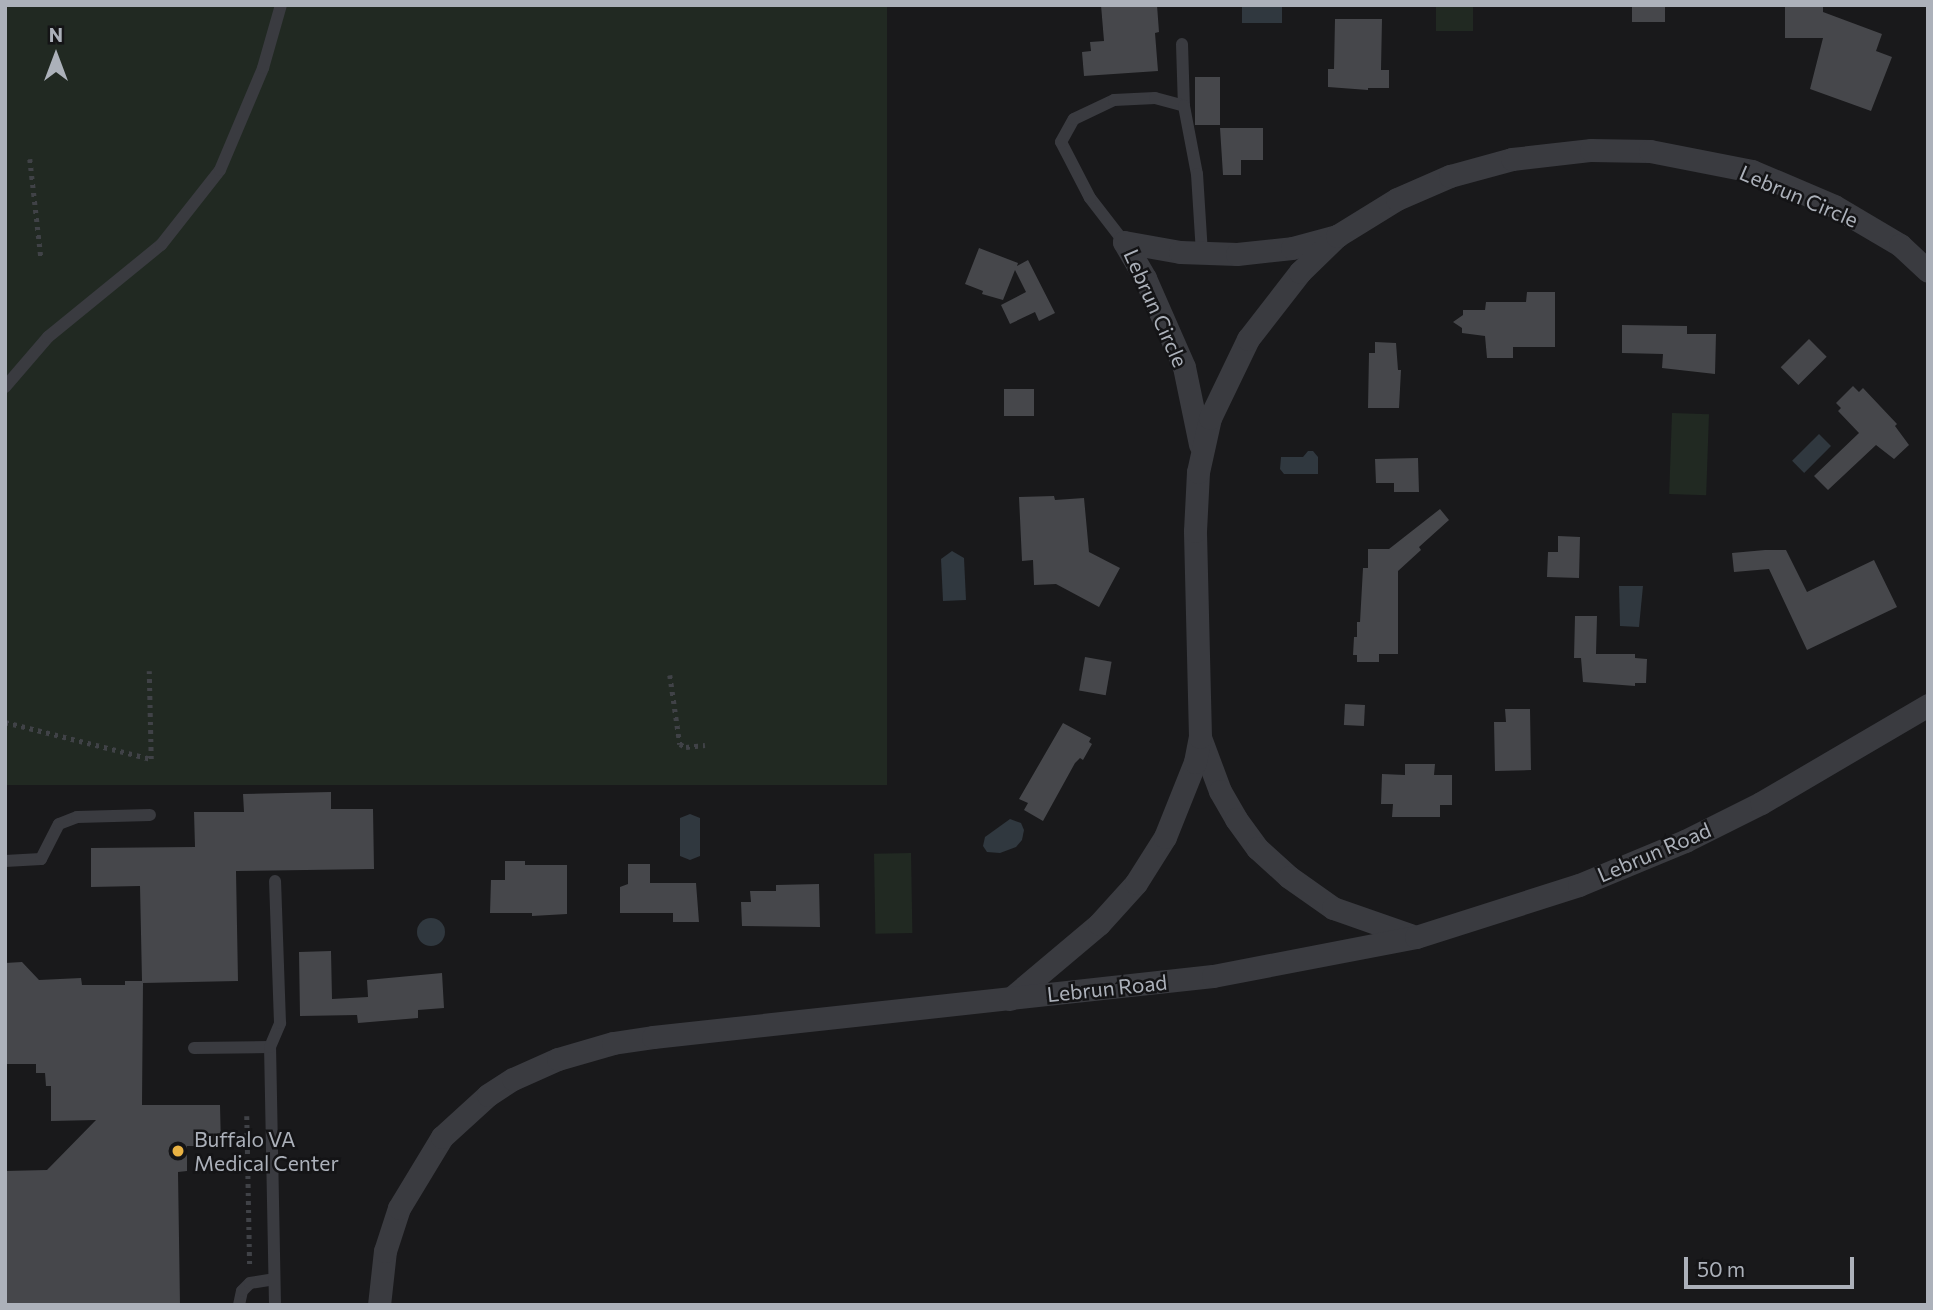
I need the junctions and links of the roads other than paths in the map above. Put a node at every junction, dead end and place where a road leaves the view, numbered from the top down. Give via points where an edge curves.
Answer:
1 (281, 5) edge
2 (1182, 44) dead end
3 (1184, 106) junction
4 (1337, 236) junction
5 (1124, 242) junction
6 (1202, 254) junction
7 (1928, 271) edge
8 (5, 387) edge
9 (1201, 458) junction
10 (1928, 705) edge
11 (1200, 737) junction
12 (150, 815) dead end
13 (5, 861) edge
14 (275, 881) dead end
15 (1416, 937) junction
16 (1010, 999) junction
17 (270, 1047) junction
18 (194, 1048) dead end
19 (274, 1279) junction
20 (239, 1305) edge
21 (275, 1305) edge
22 (379, 1305) edge

1 - 8 lane via 263,68 220,170 161,245 48,337
2 - 3 lane
3 - 5 lane via 1155,98 1114,100 1074,119 1061,142 1090,198
3 - 6 lane via 1197,174
4 - 6 street, Lebrun Circle via 1258,252
4 - 7 street, Lebrun Circle via 1396,199 1450,176 1500,162 1591,150 1650,151 1752,171 1834,206 1900,245
4 - 9 street, Lebrun Circle via 1300,272 1248,339 1210,418
5 - 6 street, Lebrun Circle
5 - 9 street, Lebrun Circle via 1184,367
9 - 11 street, Lebrun Circle via 1195,531
10 - 15 street, Lebrun Road via 1772,797 1685,841 1579,885
11 - 15 street, Lebrun Circle via 1220,791 1257,848 1333,908
11 - 16 street, Lebrun Circle via 1195,762 1165,837 1136,883 1098,924
12 - 13 lane via 77,817 59,824 41,859
14 - 17 lane via 279,1023
15 - 16 street, Lebrun Road via 1213,976
16 - 22 street, Lebrun Road via 613,1043 558,1059 513,1079 457,1121 418,1172 399,1208 385,1251
17 - 18 lane
17 - 19 lane
19 - 20 lane via 250,1283
19 - 21 lane

